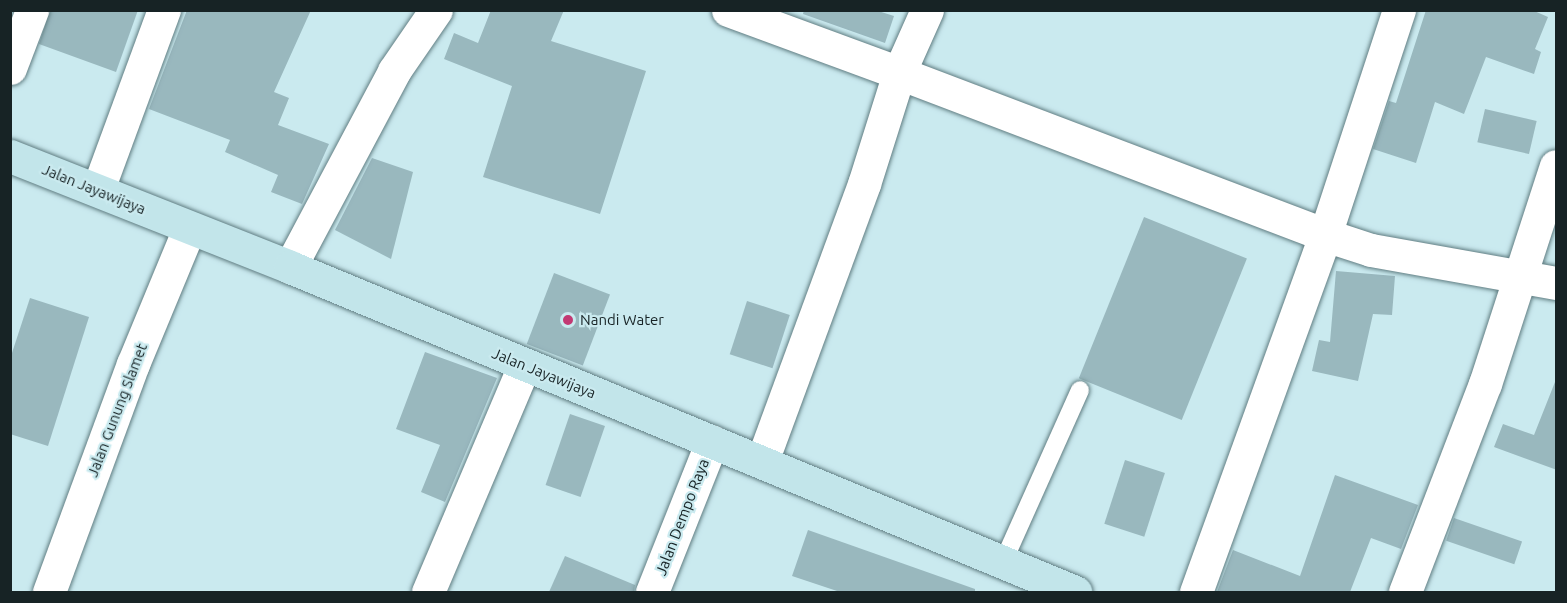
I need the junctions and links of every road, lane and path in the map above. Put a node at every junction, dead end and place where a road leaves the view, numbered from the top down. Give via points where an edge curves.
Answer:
1 (32, 10) edge
2 (164, 10) edge
3 (436, 10) edge
4 (728, 10) edge
5 (927, 10) edge
6 (1399, 10) edge
7 (10, 68) edge
8 (899, 73) junction
9 (10, 156) edge
10 (1557, 166) edge
11 (98, 189) junction
12 (189, 229) junction
13 (1325, 235) junction
14 (290, 267) junction
15 (1518, 276) junction
16 (1557, 283) edge
17 (524, 366) junction
18 (1080, 390) dead end
19 (712, 441) junction
20 (762, 461) junction
21 (1004, 560) junction
22 (1032, 585) edge
23 (49, 592) edge
24 (428, 592) edge
25 (652, 592) edge
26 (1076, 592) edge
27 (1196, 592) edge
28 (1405, 592) edge

1 - 7 street
2 - 11 street
3 - 14 street via 394,71
4 - 8 street
5 - 8 street
6 - 13 street
8 - 13 street
8 - 20 street via 864,184
9 - 11 main road, Jalan Jayawijaya
10 - 15 street
11 - 12 main road, Jalan Jayawijaya
12 - 14 main road, Jalan Jayawijaya
12 - 23 street, Jalan Gunung Slamet via 133,364
13 - 15 street via 1371,250
13 - 27 street
14 - 17 main road, Jalan Jayawijaya
15 - 16 street
15 - 28 street via 1485,384
17 - 19 main road, Jalan Jayawijaya
17 - 24 street
18 - 21 lane
19 - 20 main road, Jalan Jayawijaya
19 - 25 street, Jalan Dempo Raya
20 - 21 main road, Jalan Jayawijaya via 934,535
21 - 22 main road, Jalan Jayawijaya
22 - 26 main road, Jalan Jayawijaya

